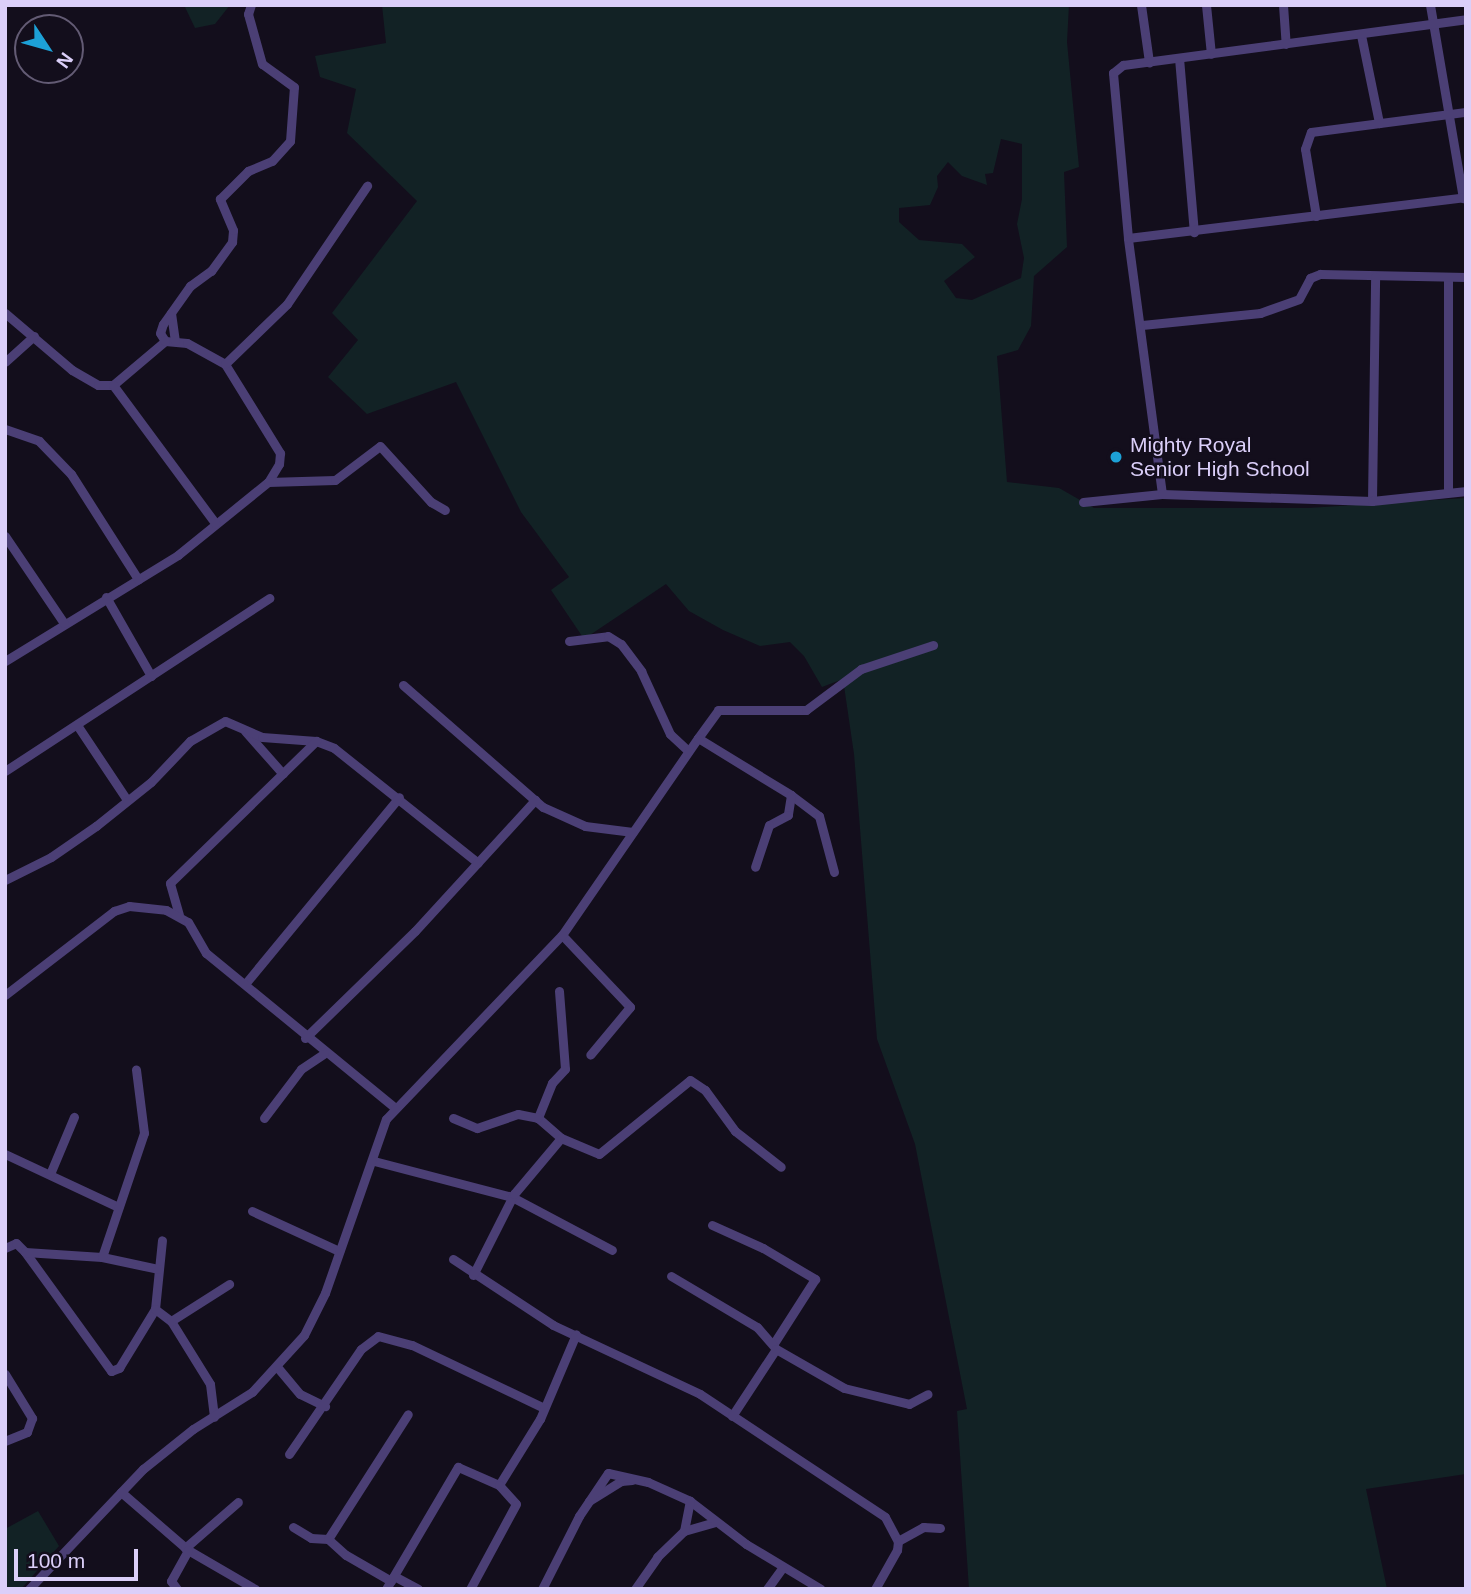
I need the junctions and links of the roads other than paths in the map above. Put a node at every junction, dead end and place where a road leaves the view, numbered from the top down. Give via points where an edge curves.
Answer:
1 (251, 5) edge
2 (1141, 5) edge
3 (1206, 5) edge
4 (1283, 5) edge
5 (1430, 5) edge
6 (1466, 19) edge
7 (1432, 24) junction
8 (1361, 35) junction
9 (1286, 44) junction
10 (1211, 54) junction
11 (1180, 58) junction
12 (1149, 62) junction
13 (1466, 112) edge
14 (1448, 114) junction
15 (1380, 123) junction
16 (367, 186) dead end
17 (1464, 197) edge
18 (1316, 216) junction
19 (1194, 233) junction
20 (1128, 238) junction
21 (1375, 277) junction
22 (1466, 277) edge
23 (1448, 278) junction
24 (5, 313) edge
25 (171, 313) junction
26 (1142, 325) junction
27 (34, 336) junction
28 (165, 341) junction
29 (175, 341) junction
30 (5, 362) edge
31 (225, 364) junction
32 (113, 385) junction
33 (5, 429) edge
34 (268, 482) junction
35 (1466, 491) edge
36 (1448, 492) junction
37 (1162, 494) junction
38 (1372, 501) junction
39 (1083, 502) dead end
40 (445, 510) dead end
41 (215, 523) junction
42 (5, 536) edge
43 (138, 579) junction
44 (106, 597) junction
45 (269, 598) dead end
46 (64, 623) junction
47 (569, 641) dead end
48 (933, 645) dead end
49 (5, 661) edge
50 (151, 676) junction
51 (403, 685) dead end
52 (77, 724) junction
53 (245, 731) junction
54 (698, 738) junction
55 (316, 741) junction
56 (688, 751) junction
57 (5, 771) edge
58 (283, 774) junction
59 (792, 795) junction
60 (399, 797) junction
61 (127, 800) junction
62 (535, 800) junction
63 (633, 832) junction
64 (478, 863) junction
65 (755, 867) dead end
66 (834, 872) dead end
67 (5, 880) edge
68 (179, 915) junction
69 (562, 935) junction
70 (245, 984) junction
71 (559, 991) dead end
72 (5, 995) edge
73 (308, 1041) junction
74 (323, 1054) junction
75 (590, 1055) dead end
76 (308, 1061) junction
77 (136, 1070) dead end
78 (394, 1107) junction
79 (74, 1116) dead end
80 (264, 1118) dead end
81 (453, 1118) dead end
82 (538, 1118) junction
83 (561, 1138) junction
84 (5, 1154) edge
85 (374, 1161) junction
86 (781, 1167) dead end
87 (50, 1174) junction
88 (512, 1197) junction
89 (116, 1206) junction
90 (252, 1211) dead end
91 (712, 1225) dead end
92 (162, 1240) dead end
93 (5, 1248) edge
94 (612, 1250) dead end
95 (339, 1251) junction
96 (25, 1252) junction
97 (102, 1257) junction
98 (453, 1259) dead end
99 (158, 1269) junction
100 (473, 1275) junction
101 (671, 1276) dead end
102 (229, 1284) dead end
103 (155, 1309) junction
104 (171, 1321) junction
105 (576, 1334) junction
106 (775, 1346) junction
107 (278, 1368) junction
108 (5, 1374) edge
109 (928, 1394) dead end
110 (325, 1406) junction
111 (544, 1408) junction
112 (408, 1414) dead end
113 (732, 1416) junction
114 (214, 1417) junction
115 (5, 1441) edge
116 (289, 1454) dead end
117 (499, 1485) junction
118 (121, 1492) junction
119 (690, 1501) junction
120 (238, 1502) dead end
121 (715, 1522) junction
122 (293, 1527) dead end
123 (940, 1528) dead end
124 (684, 1531) junction
125 (328, 1539) junction
126 (898, 1541) junction
127 (186, 1549) junction
128 (782, 1568) junction
129 (390, 1582) edge
130 (174, 1585) edge
131 (29, 1589) edge
132 (162, 1589) edge
133 (254, 1589) edge
134 (418, 1589) edge
135 (470, 1589) edge
136 (542, 1589) edge
137 (635, 1589) edge
138 (767, 1589) edge
139 (821, 1589) edge
140 (875, 1589) edge

1 - 25 street via 248,14 262,64 294,87 290,141 272,161 248,171 226,192 221,205 233,230 232,242
2 - 12 street
3 - 10 street
4 - 9 street
5 - 7 street
6 - 7 street
7 - 8 street
7 - 14 street
8 - 9 street
8 - 15 street
9 - 10 street
10 - 11 street
11 - 12 street
11 - 19 street
12 - 20 street via 1124,65 1113,73
13 - 14 street
14 - 15 street
14 - 17 street
15 - 18 street via 1311,132 1306,139
16 - 31 street via 287,304
17 - 18 street
18 - 19 street
19 - 20 street
20 - 26 street
21 - 23 street
21 - 26 street via 1320,274 1310,278 1298,299 1259,313
21 - 38 street
22 - 23 street
23 - 36 street
24 - 27 street
25 - 28 street via 160,333
25 - 29 street
26 - 37 street via 1149,424
27 - 30 street
27 - 32 street via 90,383
28 - 29 street
28 - 32 street
29 - 31 street
31 - 34 street via 280,453
32 - 41 street
33 - 43 street via 39,441 71,474
34 - 40 street via 335,480 380,446 431,502
34 - 41 street
35 - 36 street
36 - 38 street
37 - 38 street
37 - 39 street
41 - 43 street via 171,560
42 - 46 street
43 - 44 street
44 - 46 street
44 - 50 street
45 - 50 street
46 - 49 street
47 - 56 street via 608,636 621,644 641,671 670,734
48 - 54 street via 861,669 806,710 719,710
50 - 52 street
51 - 62 street
52 - 57 street
52 - 61 street
53 - 55 street
53 - 58 street
53 - 61 street via 225,721 207,727
54 - 56 street
54 - 59 street
55 - 58 street
55 - 60 street via 334,748
56 - 63 street
58 - 68 street via 170,883
59 - 65 street via 788,815 769,825
59 - 66 street via 818,816
60 - 64 street
60 - 70 street
61 - 67 street via 51,857
62 - 63 street via 585,826
62 - 64 street
63 - 69 street
64 - 73 street
68 - 70 street via 206,953
68 - 72 street via 129,906 114,911
69 - 75 street via 630,1007
69 - 78 street
70 - 73 street
71 - 82 street via 565,1069 552,1083
73 - 74 street
73 - 76 street
74 - 76 street
74 - 78 street
76 - 80 street
77 - 89 street via 144,1133
78 - 85 street via 381,1131
79 - 87 street
81 - 82 street via 477,1128 518,1114
82 - 83 street
83 - 86 street via 599,1154 690,1080 705,1090 735,1131
83 - 88 street
84 - 87 street
85 - 88 street
85 - 95 street
87 - 89 street
88 - 94 street
88 - 100 street
89 - 97 street
90 - 95 street
91 - 106 street via 815,1279
92 - 99 street
93 - 96 street via 16,1243
95 - 107 street via 304,1335
96 - 97 street
96 - 103 street via 111,1371 119,1368
97 - 99 street
98 - 100 street
99 - 103 street
100 - 105 street
101 - 106 street via 757,1327
102 - 104 street
103 - 104 street
104 - 114 street via 210,1384
105 - 111 street
105 - 113 street via 659,1371
106 - 109 street via 818,1376 869,1396 909,1404
106 - 113 street
107 - 110 street via 300,1394
107 - 114 street
108 - 115 street via 32,1418 27,1432
110 - 111 street via 361,1349 378,1336 412,1345
110 - 116 street
111 - 117 street
112 - 125 street
113 - 126 street via 885,1517
114 - 118 street via 167,1449
117 - 129 street via 458,1468
117 - 135 street via 516,1504
118 - 127 street
118 - 131 street
119 - 121 street
119 - 124 street
119 - 136 street via 637,1479 608,1473
120 - 127 street
121 - 124 street
121 - 128 street
122 - 125 street via 311,1538
123 - 126 street via 923,1527
124 - 137 street via 657,1557
125 - 129 street
126 - 140 street
127 - 130 street
127 - 133 street
128 - 138 street
128 - 139 street
129 - 134 street
130 - 132 street

